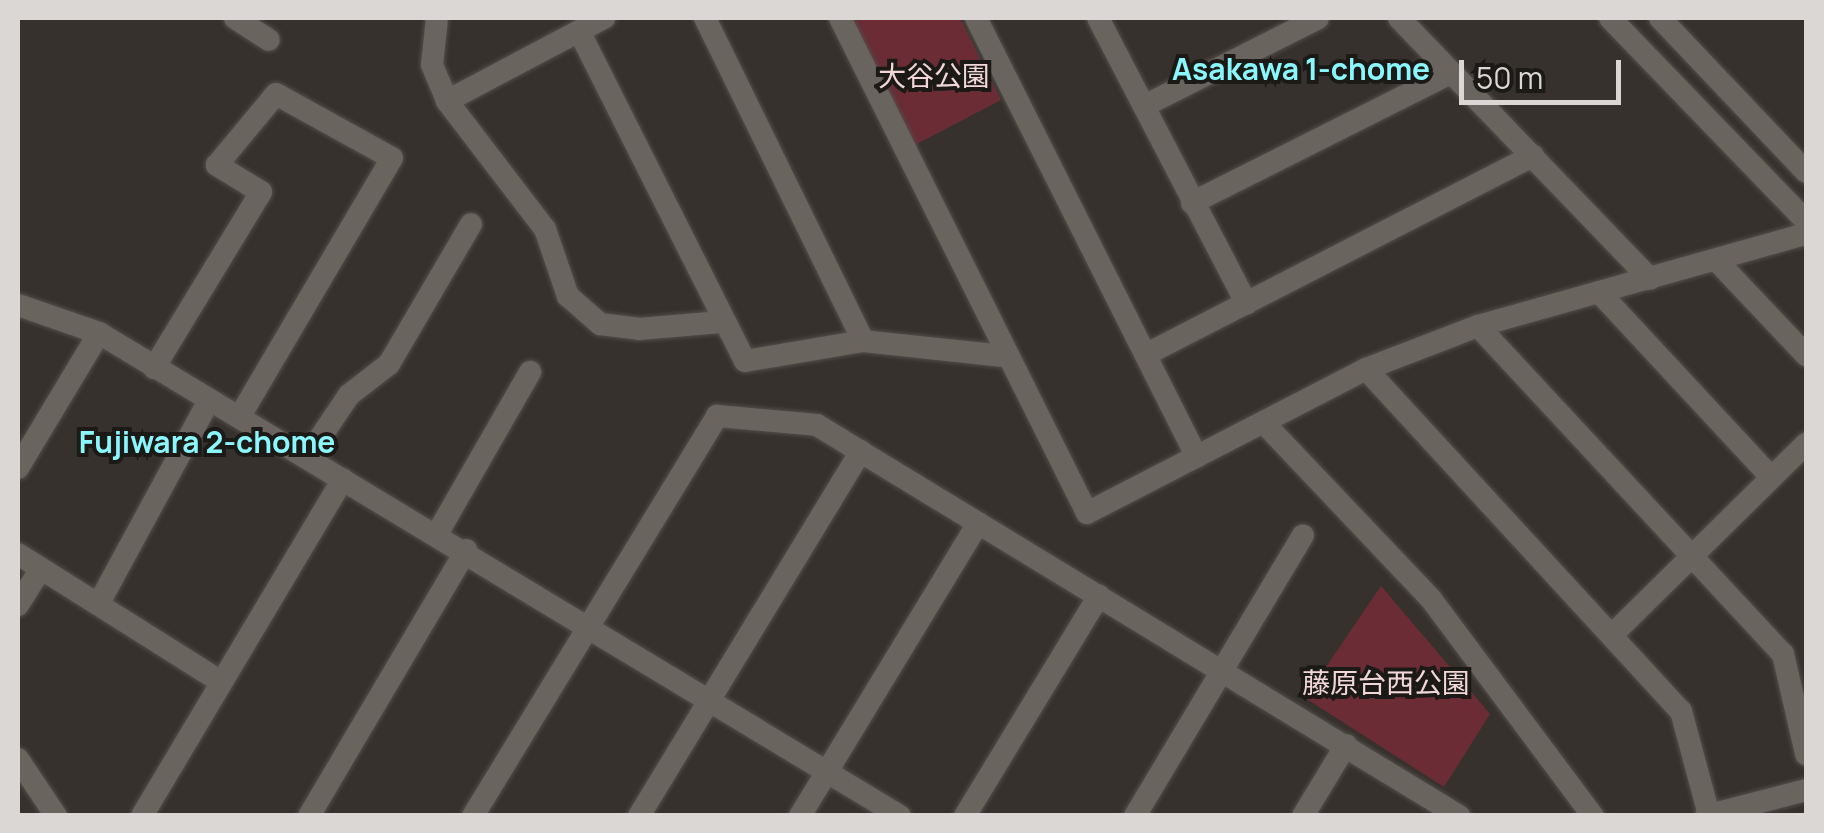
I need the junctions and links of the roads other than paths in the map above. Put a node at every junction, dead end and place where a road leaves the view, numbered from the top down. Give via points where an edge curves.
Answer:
1 (235, 18) edge
2 (437, 18) edge
3 (604, 18) edge
4 (705, 18) edge
5 (840, 18) edge
6 (976, 18) edge
7 (1098, 18) edge
8 (1318, 18) edge
9 (1399, 18) edge
10 (1610, 18) edge
11 (1660, 18) edge
12 (578, 31) junction
13 (270, 40) dead end
14 (1448, 74) junction
15 (447, 101) junction
16 (1144, 106) junction
17 (1533, 156) junction
18 (1806, 172) edge
19 (1192, 203) junction
20 (1806, 221) edge
21 (471, 224) dead end
22 (1806, 234) edge
23 (1720, 263) junction
24 (1650, 280) junction
25 (1599, 292) junction
26 (1246, 304) junction
27 (18, 305) edge
28 (721, 322) junction
29 (1478, 326) junction
30 (99, 333) junction
31 (863, 341) junction
32 (1147, 354) junction
33 (1806, 355) edge
34 (1004, 356) junction
35 (154, 368) junction
36 (1366, 368) junction
37 (530, 372) dead end
38 (209, 400) junction
39 (240, 416) junction
40 (1265, 424) junction
41 (1806, 444) edge
42 (861, 451) junction
43 (308, 456) junction
44 (1197, 457) junction
45 (18, 468) edge
46 (1769, 475) junction
47 (344, 479) junction
48 (978, 523) junction
49 (437, 534) junction
50 (1303, 536) dead end
51 (466, 550) junction
52 (18, 554) edge
53 (1693, 556) junction
54 (40, 570) junction
55 (1099, 596) junction
56 (99, 603) junction
57 (18, 604) edge
58 (585, 624) junction
59 (1613, 634) junction
60 (1224, 670) junction
61 (220, 681) junction
62 (709, 699) junction
63 (1346, 746) junction
64 (1806, 754) edge
65 (18, 759) edge
66 (826, 772) junction
67 (1806, 790) edge
68 (1774, 808) edge
69 (1708, 815) edge
70 (56, 816) edge
71 (142, 816) edge
72 (310, 816) edge
73 (473, 816) edge
74 (639, 816) edge
75 (800, 816) edge
76 (900, 816) edge
77 (965, 816) edge
78 (1135, 816) edge
79 (1303, 816) edge
80 (1458, 816) edge
81 (1593, 816) edge

1 - 13 street
2 - 15 street via 430,30 432,65
3 - 12 street
4 - 31 street
5 - 34 street
6 - 32 street
7 - 16 street
8 - 16 street
9 - 14 street
10 - 20 street
11 - 18 street
12 - 15 street
12 - 28 street
14 - 17 street
14 - 19 street
15 - 28 street via 544,229 568,296 600,324 639,330
16 - 19 street
17 - 24 street
17 - 26 street
19 - 26 street
21 - 43 street via 389,364 349,394
22 - 23 street
23 - 24 street
23 - 33 street
24 - 25 street
25 - 29 street
25 - 46 street
26 - 32 street
27 - 30 street
28 - 31 street via 745,361
29 - 36 street
29 - 53 street
30 - 35 street
30 - 45 street
31 - 34 street
32 - 44 street
34 - 44 street via 1087,513
35 - 38 street
35 - 39 street via 261,192 216,165 276,94 392,158
36 - 40 street
36 - 59 street
37 - 49 street
38 - 39 street
38 - 56 street
39 - 43 street
40 - 44 street
40 - 81 street via 1431,599
41 - 46 street
42 - 48 street
42 - 58 street via 818,424 717,416
42 - 62 street
43 - 47 street
46 - 53 street
47 - 49 street
47 - 61 street
48 - 55 street
48 - 66 street
49 - 51 street
50 - 60 street
51 - 58 street
51 - 72 street
52 - 54 street
53 - 59 street
53 - 64 street via 1783,654
54 - 56 street
54 - 57 street
55 - 60 street
55 - 77 street
56 - 61 street
58 - 62 street
58 - 73 street
59 - 69 street via 1682,711
60 - 63 street
60 - 78 street
61 - 71 street
62 - 66 street
62 - 74 street
63 - 79 street
63 - 80 street
65 - 70 street
66 - 75 street
66 - 76 street
67 - 68 street
68 - 69 street

